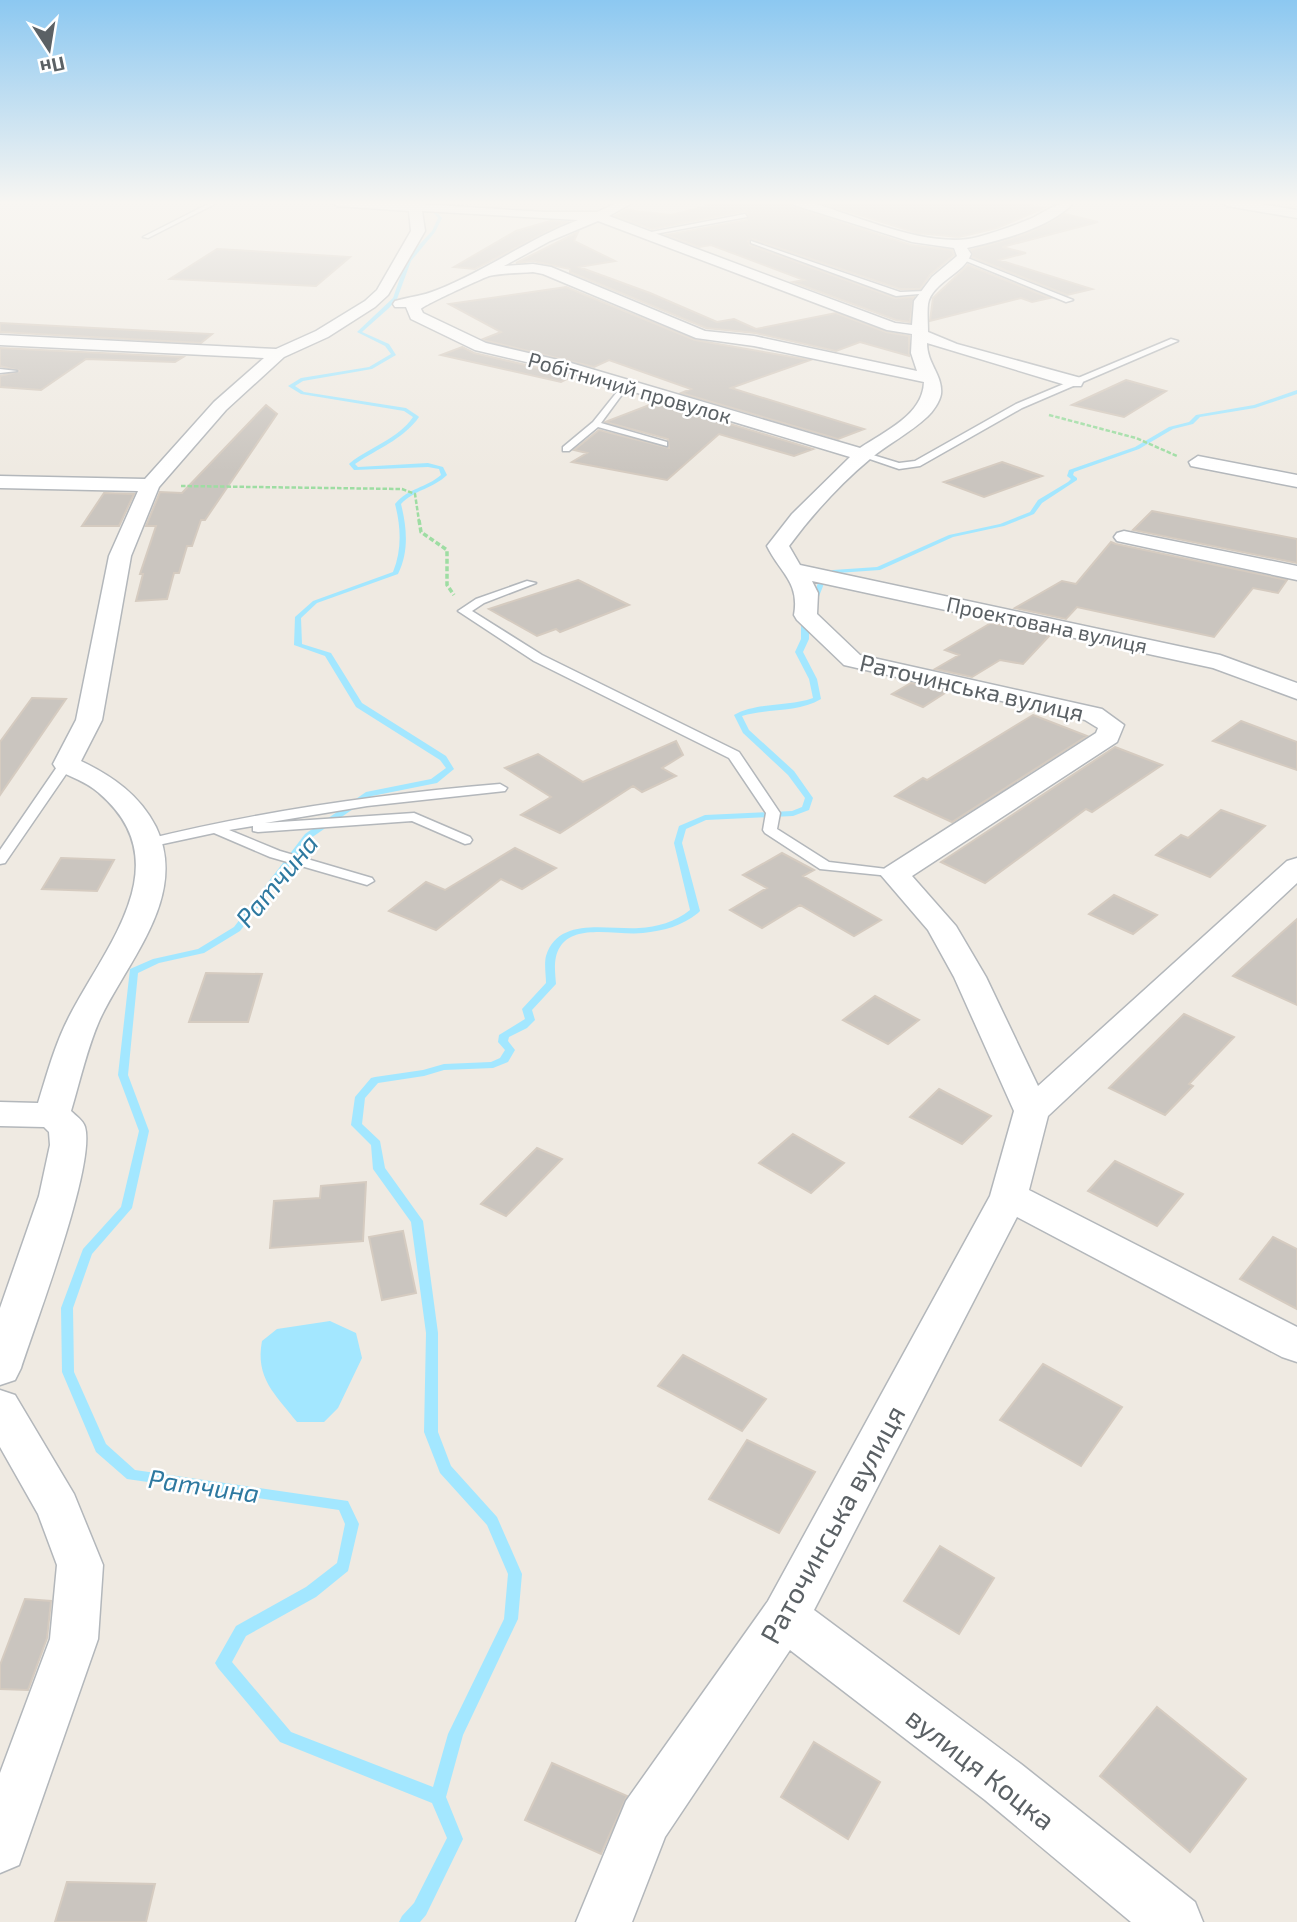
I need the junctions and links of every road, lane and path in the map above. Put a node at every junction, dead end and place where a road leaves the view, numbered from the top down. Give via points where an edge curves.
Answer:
1 (383, 292) edge
2 (443, 292) edge
3 (598, 292) edge
4 (798, 292) edge
5 (893, 292) edge
6 (1050, 292) edge
7 (926, 293) joint
8 (1069, 300) dead end
9 (419, 302) junction
10 (376, 305) junction
11 (921, 332) junction
12 (0, 340) edge
13 (1174, 341) dead end
14 (278, 354) junction
15 (0, 371) edge
16 (13, 371) dead end
17 (932, 379) junction
18 (1075, 382) junction
19 (625, 385) junction
20 (1018, 406) junction
21 (596, 425) junction
22 (664, 444) dead end
23 (566, 449) dead end
24 (1168, 450) dead end
25 (863, 455) junction
26 (1198, 462) dead end
27 (1297, 481) edge
28 (0, 482) edge
29 (150, 485) junction
30 (1124, 537) dead end
31 (793, 570) junction
32 (1297, 573) edge
33 (531, 583) dead end
34 (464, 611) junction
35 (1297, 692) edge
36 (66, 764) junction
37 (500, 788) dead end
38 (219, 831) junction
39 (196, 833) junction
40 (465, 840) dead end
41 (149, 843) junction
42 (0, 860) edge
43 (1297, 867) edge
44 (895, 874) junction
45 (367, 881) dead end
46 (1032, 1111) junction
47 (0, 1114) edge
48 (52, 1115) junction
49 (1009, 1196) junction
50 (1297, 1346) edge
51 (0, 1368) edge
52 (0, 1407) edge
53 (785, 1617) junction
54 (0, 1846) edge
55 (604, 1922) edge
56 (1175, 1922) edge

1 - 10 street
2 - 9 street
3 - 17 street via 702,335 754,341
4 - 11 street via 892,327
5 - 7 lane
6 - 8 lane
7 - 11 street via 920,309
9 - 10 street
9 - 19 street, Робітничий провулок via 414,308 416,316 481,347
10 - 14 street
11 - 17 street via 919,353
11 - 18 street via 951,347
12 - 14 street
13 - 18 lane
14 - 29 street via 220,406
15 - 16 lane
17 - 25 street, Раточинська вулиця via 932,396 923,412
18 - 20 lane
19 - 21 lane
19 - 25 street, Робітничий провулок
20 - 24 path
20 - 25 lane via 909,466
21 - 22 lane
21 - 23 lane
25 - 31 street, Раточинська вулиця via 785,534 778,546
26 - 27 street
28 - 29 street
29 - 34 path via 402,489 415,494 421,532 447,550 447,585
29 - 36 street via 120,556 89,720
30 - 32 street
31 - 35 street, Проектована вулиця via 1220,662
31 - 44 street, Раточинська вулиця via 807,586 805,615 852,660 1093,714 1111,725 1108,737
33 - 34 lane
34 - 44 lane via 538,658 734,755 773,813 771,830 788,844 825,866
36 - 41 street via 106,785 132,808
36 - 42 lane
37 - 39 lane via 332,806
38 - 39 lane
38 - 40 lane via 414,817
38 - 45 lane via 275,854
39 - 41 lane
41 - 48 street via 154,870 148,898 84,1020
43 - 46 street
44 - 46 street via 953,946
46 - 49 street, Раточинська вулиця
47 - 48 street
48 - 51 street via 68,1127 58,1196
49 - 50 street
49 - 53 street, Раточинська вулиця
52 - 54 street via 58,1508 80,1565 74,1639
53 - 55 street, Раточинська вулиця via 645,1820
53 - 56 street, вулиця Коцка via 1003,1783

